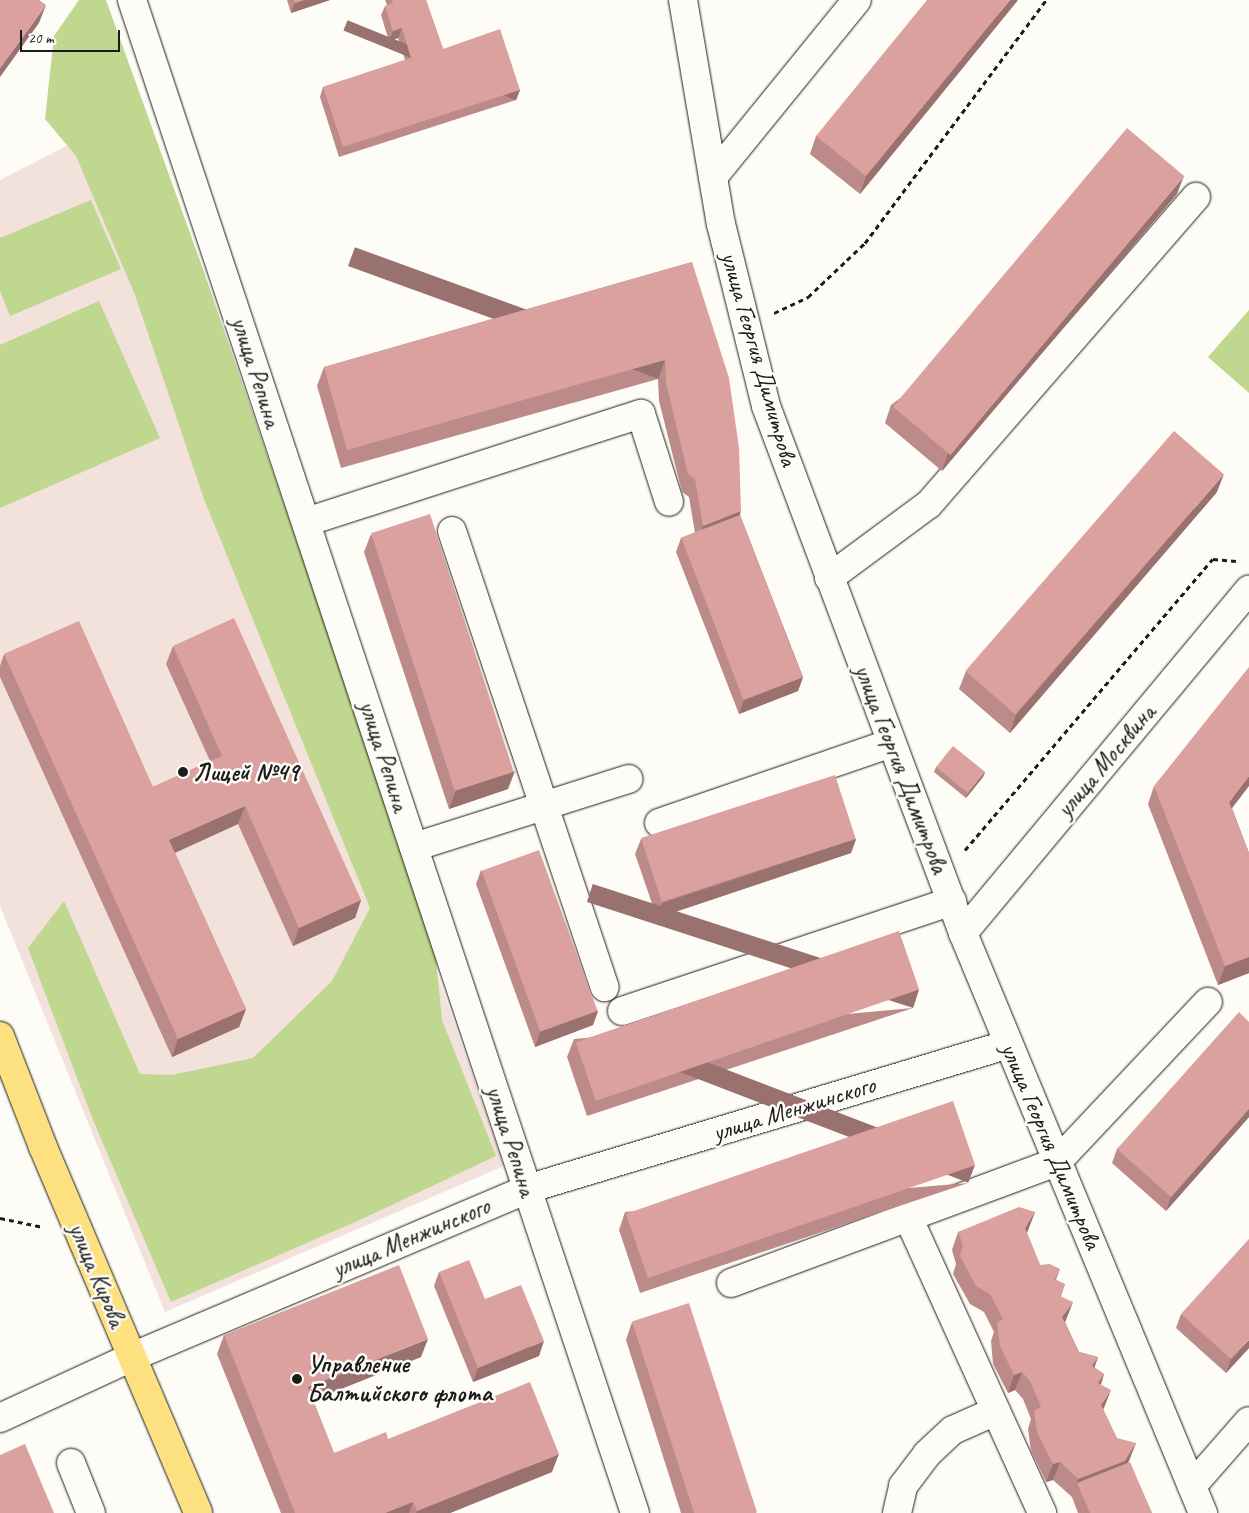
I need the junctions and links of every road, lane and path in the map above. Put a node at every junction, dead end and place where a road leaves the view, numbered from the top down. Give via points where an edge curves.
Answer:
1 (132, 0) edge
2 (682, 0) edge
3 (857, 0) edge
4 (1046, 0) edge
5 (713, 177) junction
6 (1196, 197) dead end
7 (746, 327) junction
8 (669, 502) dead end
9 (306, 522) junction
10 (452, 531) dead end
11 (1244, 562) dead end
12 (829, 578) junction
13 (1249, 590) edge
14 (891, 743) junction
15 (628, 779) dead end
16 (544, 806) junction
17 (659, 823) dead end
18 (414, 847) junction
19 (947, 889) junction
20 (963, 933) junction
21 (605, 987) dead end
22 (1208, 1002) dead end
23 (622, 1010) dead end
24 (0, 1036) edge
25 (1009, 1044) junction
26 (1058, 1162) junction
27 (527, 1189) junction
28 (908, 1217) junction
29 (0, 1218) edge
30 (46, 1228) dead end
31 (731, 1283) dead end
32 (132, 1357) junction
33 (996, 1411) junction
34 (0, 1418) edge
35 (1249, 1421) edge
36 (71, 1463) dead end
37 (1192, 1486) junction
38 (91, 1513) edge
39 (198, 1513) edge
40 (635, 1513) edge
41 (897, 1513) edge
42 (1042, 1513) edge
43 (1203, 1513) edge

1 - 9 street, улица Репина
2 - 5 street, улица Георгия Димитрова
3 - 5 street
4 - 7 path via 865,243 808,297
5 - 7 street, улица Георгия Димитрова
6 - 12 street via 929,504
7 - 12 street, улица Георгия Димитрова via 766,406
8 - 9 street via 641,414
9 - 18 street, улица Репина
10 - 16 street
11 - 19 path via 1213,559
12 - 14 street, улица Георгия Димитрова
13 - 20 street, улица Москвина
14 - 17 street
14 - 19 street, улица Георгия Димитрова
15 - 16 street
16 - 18 street
16 - 21 street
18 - 27 street, улица Репина
19 - 20 street, улица Георгия Димитрова
19 - 23 street
20 - 25 street, улица Георгия Димитрова
22 - 26 street
24 - 32 main road, улица Кирова
25 - 26 street, улица Георгия Димитрова
25 - 27 street, улица Менжинского
26 - 28 street
26 - 37 street, улица Георгия Димитрова
27 - 32 street, улица Менжинского
27 - 40 street, улица Репина
28 - 31 street
28 - 33 street
29 - 30 path
32 - 34 street, улица Менжинского
32 - 39 main road, улица Кирова
33 - 41 street via 953,1430 927,1454 903,1486
33 - 42 street
35 - 37 street
36 - 38 street
37 - 43 street, улица Георгия Димитрова

